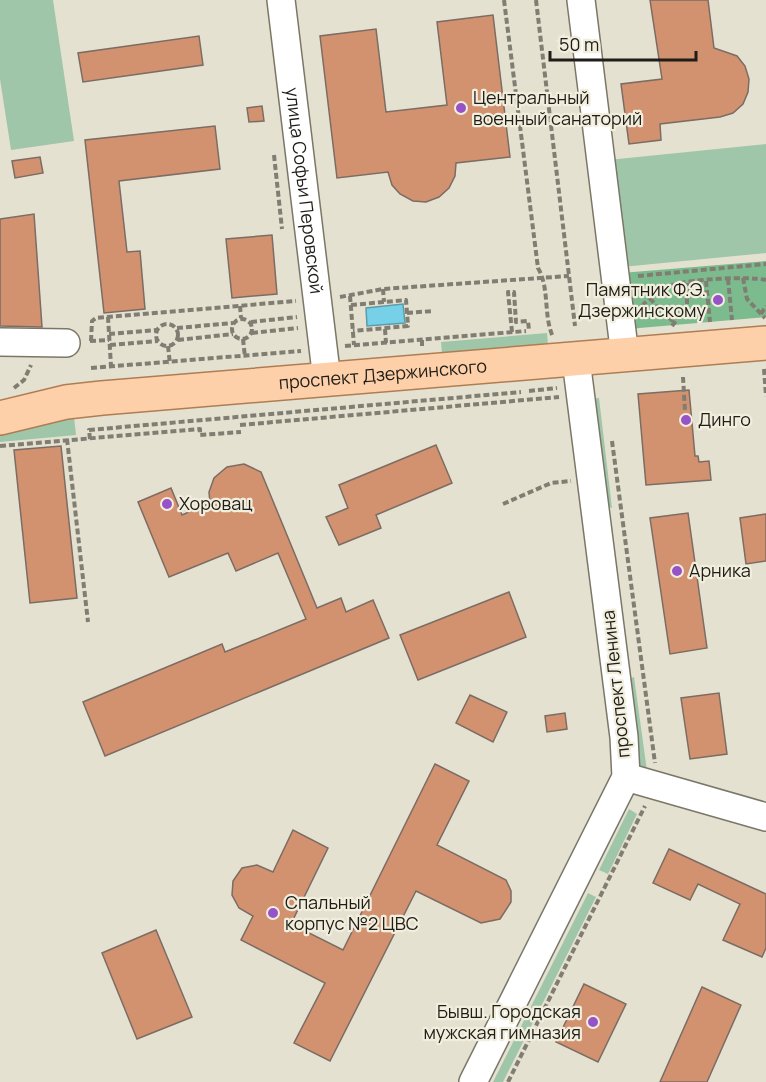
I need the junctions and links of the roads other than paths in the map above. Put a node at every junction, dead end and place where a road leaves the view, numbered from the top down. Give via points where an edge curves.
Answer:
1 (281, 0) edge
2 (581, 0) edge
3 (0, 342) edge
4 (82, 342) road end
5 (623, 342) junction
6 (764, 342) edge
7 (566, 351) junction
8 (327, 380) junction
9 (5, 404) edge
10 (626, 777) junction
11 (766, 817) edge
12 (473, 1082) edge

1 - 8 street, улица Софьи Перовской
2 - 5 street
3 - 4 street
5 - 6 main road, проспект Дзержинского
5 - 7 main road, проспект Дзержинского
7 - 8 main road, проспект Дзержинского
7 - 10 street, проспект Ленина via 621,714
8 - 9 main road, проспект Дзержинского
10 - 11 street
10 - 12 street, проспект Ленина

